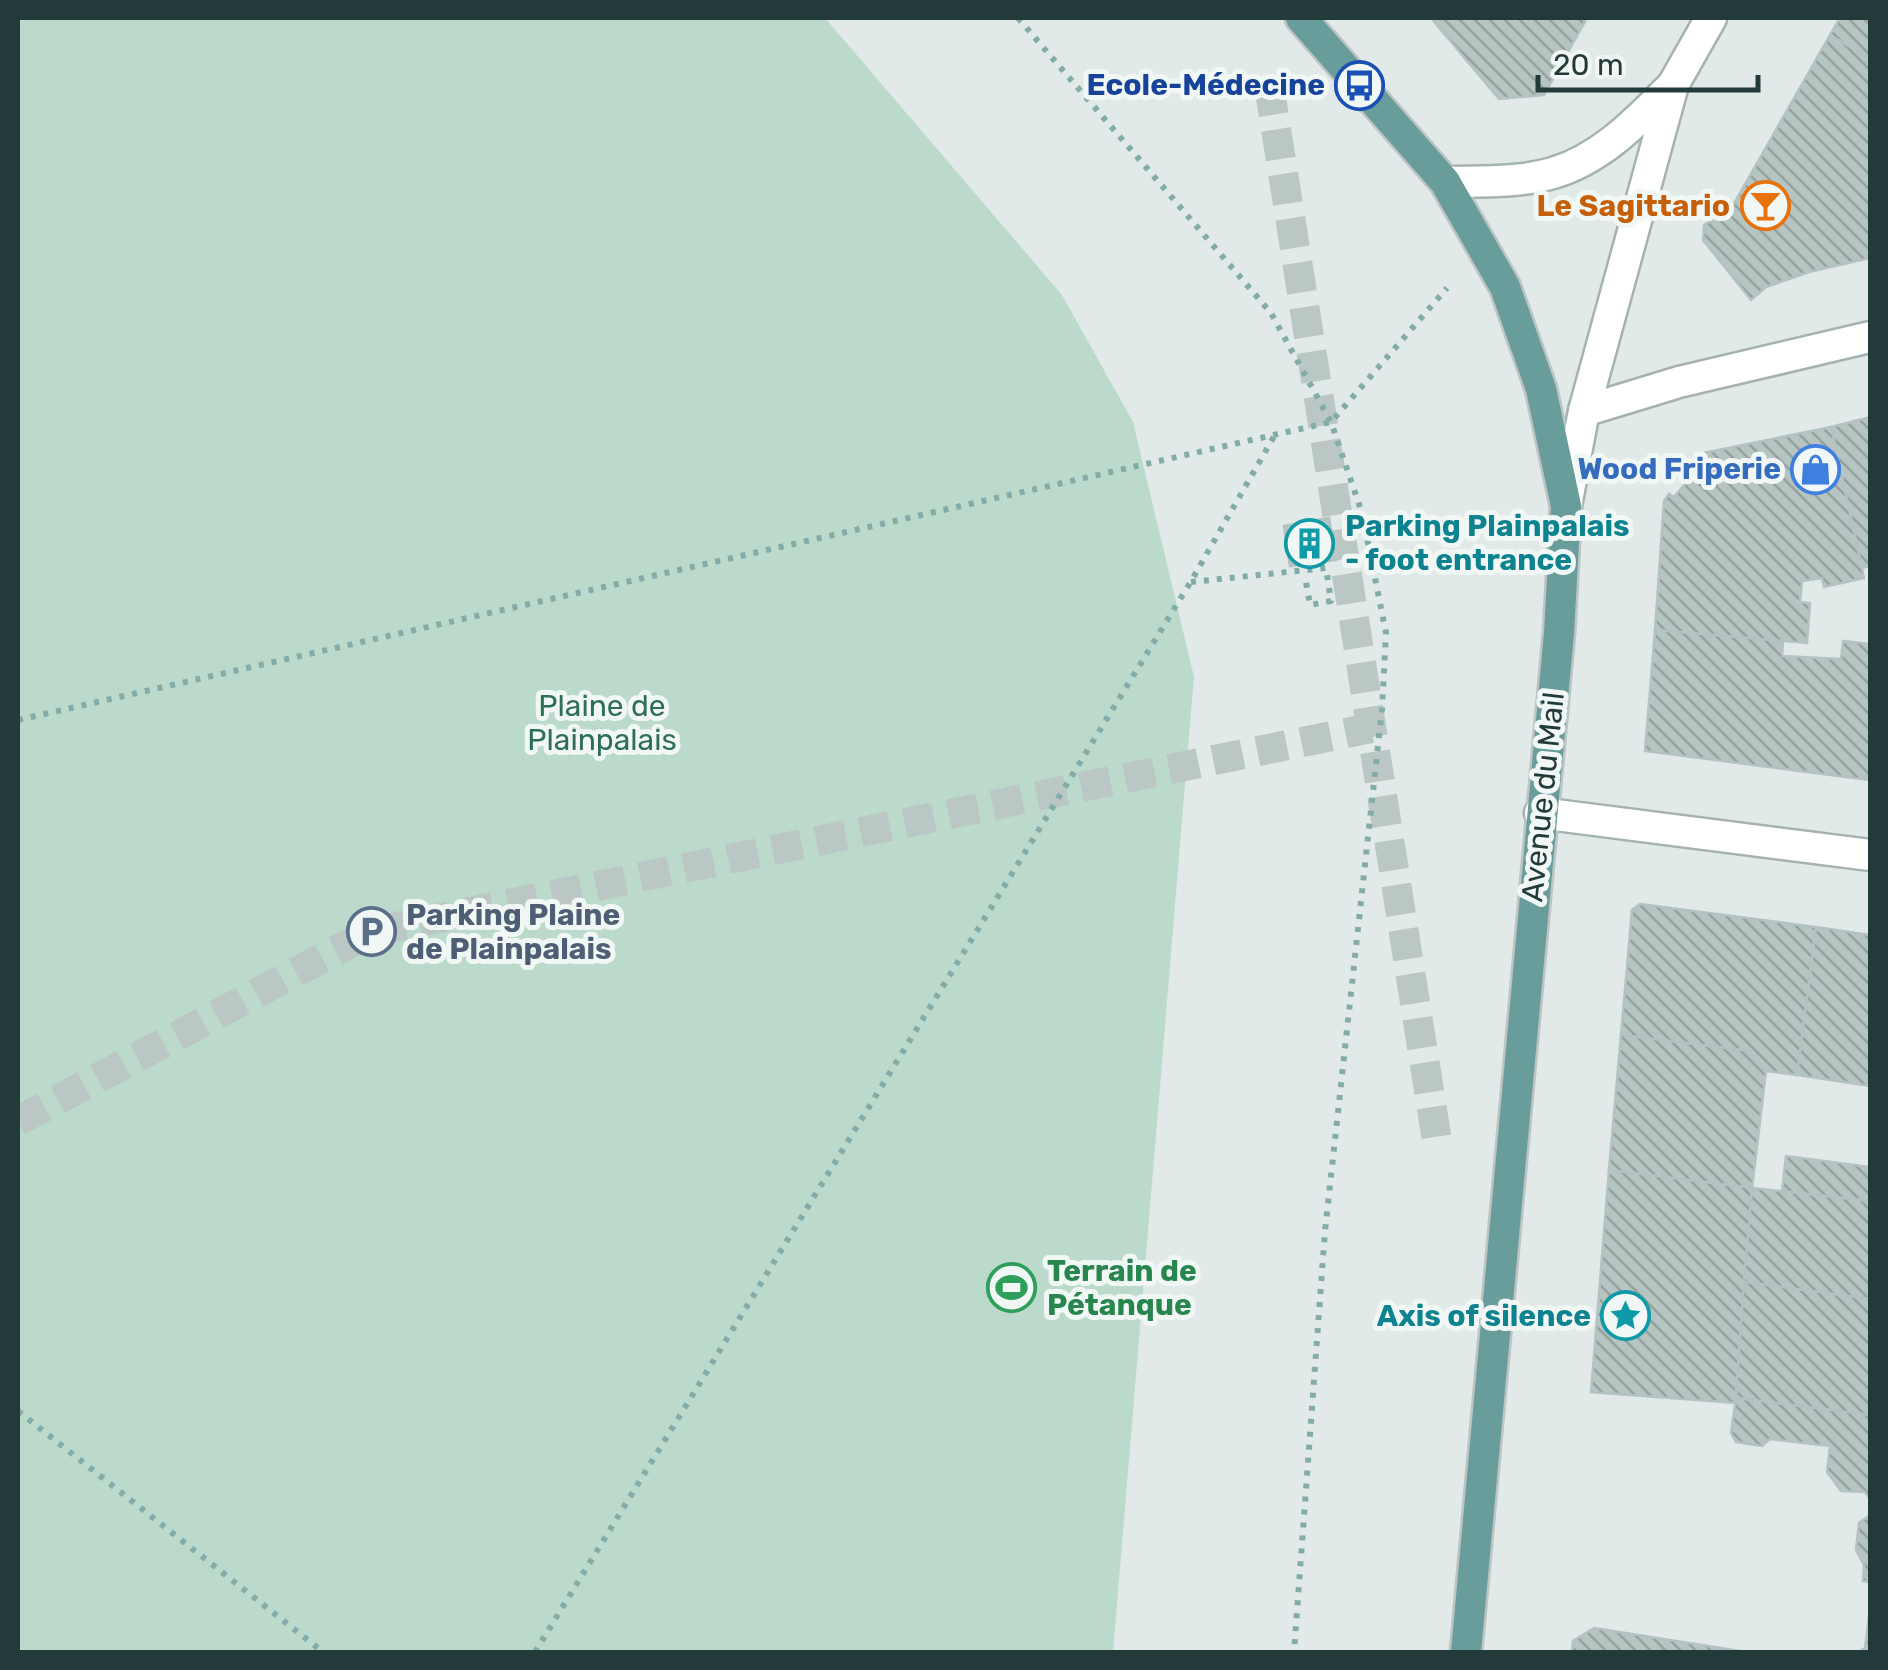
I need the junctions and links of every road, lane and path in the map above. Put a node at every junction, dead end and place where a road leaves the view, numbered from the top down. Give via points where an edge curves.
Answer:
1 (1018, 18) edge
2 (1301, 18) edge
3 (1711, 18) edge
4 (1673, 85) junction
5 (1445, 182) junction
6 (1414, 326) dead end
7 (1870, 338) edge
8 (1584, 411) junction
9 (1331, 422) junction
10 (1276, 433) junction
11 (1566, 506) junction
12 (1190, 582) junction
13 (1306, 582) dead end
14 (18, 720) edge
15 (1540, 812) junction
16 (1870, 855) edge
17 (18, 1411) edge
18 (324, 1652) edge
19 (535, 1652) edge
20 (1294, 1652) edge
21 (1466, 1652) edge

1 - 9 path via 1271,313
2 - 5 main road, Avenue du Mail
3 - 4 street
4 - 5 street via 1606,148 1554,173
4 - 8 street
5 - 11 main road, Avenue du Mail via 1505,288 1541,389
6 - 9 path
7 - 8 street
8 - 11 street
9 - 10 path
9 - 20 path via 1362,513 1386,633 1326,1231
10 - 12 path
10 - 14 path
11 - 15 main road, Avenue du Mail
12 - 13 path via 1326,568 1331,601 1310,605
12 - 19 path
15 - 16 street
15 - 21 main road, Avenue du Mail
17 - 18 path

